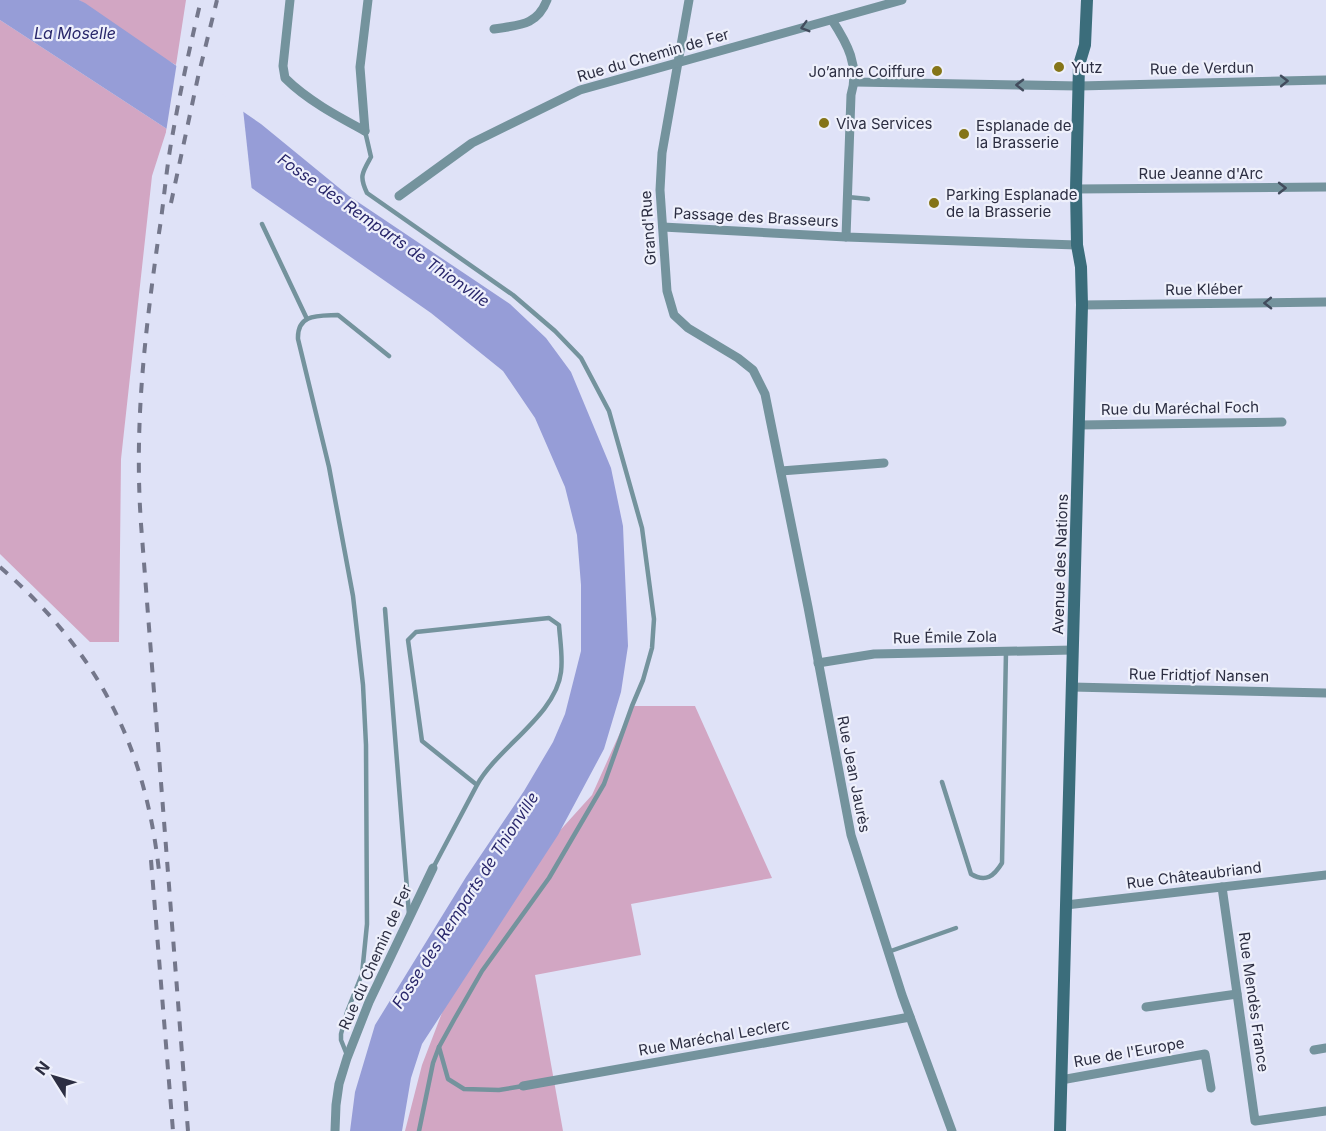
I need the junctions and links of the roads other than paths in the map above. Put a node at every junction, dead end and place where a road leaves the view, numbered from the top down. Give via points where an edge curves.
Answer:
1 (290, 0) edge
2 (368, 0) edge
3 (547, 0) edge
4 (689, 0) edge
5 (902, 0) edge
6 (1087, 0) edge
7 (832, 20) junction
8 (494, 29) dead end
9 (678, 63) junction
10 (1326, 80) edge
11 (855, 82) junction
12 (1078, 86) junction
13 (365, 131) junction
14 (1326, 188) edge
15 (1076, 189) junction
16 (399, 196) dead end
17 (848, 197) junction
18 (868, 199) dead end
19 (262, 224) dead end
20 (663, 227) junction
21 (846, 237) junction
22 (1077, 245) junction
23 (1326, 302) edge
24 (1082, 305) junction
25 (307, 319) junction
26 (389, 356) dead end
27 (769, 411) joint
28 (1282, 422) dead end
29 (1079, 425) junction
30 (884, 463) dead end
31 (781, 471) junction
32 (385, 609) dead end
33 (1073, 650) junction
34 (1006, 651) junction
35 (818, 663) junction
36 (1071, 687) junction
37 (1326, 693) edge
38 (942, 782) dead end
39 (477, 785) junction
40 (433, 868) joint
41 (1326, 875) edge
42 (1222, 887) junction
43 (1065, 905) junction
44 (409, 917) junction
45 (956, 928) dead end
46 (888, 952) junction
47 (1237, 994) junction
48 (1146, 1007) dead end
49 (910, 1017) junction
50 (439, 1047) junction
51 (1326, 1048) edge
52 (1314, 1050) dead end
53 (347, 1058) junction
54 (1061, 1080) junction
55 (523, 1086) joint
56 (1211, 1088) dead end
57 (1326, 1111) edge
58 (335, 1131) edge
59 (419, 1131) edge
60 (952, 1131) edge
61 (1060, 1131) edge

1 - 13 street via 285,78 293,87
2 - 13 street via 360,67
3 - 8 street via 542,12 528,24
4 - 9 street, Grand'Rue
5 - 7 street, Rue du Chemin de Fer
6 - 12 main road, Avenue des Nations
7 -> 9 street, Rue du Chemin de Fer
7 - 11 street via 851,52
9 - 16 street, Rue du Chemin de Fer via 580,90 472,143
9 - 20 street, Grand'Rue via 662,153
12 -> 10 street, Rue de Verdun
12 -> 11 street
11 - 17 street via 851,95
12 - 15 main road, Avenue des Nations
13 - 50 lane via 371,157 361,181 367,193 513,295 581,358 609,411 642,528 654,619 652,648 643,680 604,784 549,878 482,971
15 -> 14 street, Rue Jeanne d'Arc
15 - 22 main road, Avenue des Nations
17 - 18 lane
17 - 21 street
19 - 25 lane
20 - 21 street, Passage des Brasseurs
20 - 27 street, Grand'Rue via 667,291 674,315 753,370
21 - 22 street
22 - 24 main road, Avenue des Nations
23 -> 24 street, Rue Kléber
24 - 29 main road, Avenue des Nations
25 - 26 lane via 338,315
25 - 53 lane via 300,325 298,339 329,467 354,596 363,686 367,924 362,974 341,1034
27 - 31 street, Rue Jean Jaurès
28 - 29 street, Rue du Maréchal Foch
29 - 33 main road, Avenue des Nations
30 - 31 street
31 - 35 street, Rue Jean Jaurès
32 - 44 lane
33 - 34 street, Rue Émile Zola
33 - 36 main road, Avenue des Nations
34 - 35 street, Rue Émile Zola via 874,654
34 - 38 lane via 1002,863 987,879 971,874
35 - 46 street, Rue Jean Jaurès via 850,835
36 - 37 street, Rue Fridtjof Nansen
36 - 43 main road, Avenue des Nations
39 - 39 lane via 554,696 561,672 559,625 549,618 416,632 408,640 422,741
39 - 40 lane
40 - 44 street, Rue du Chemin de Fer
41 - 42 street, Rue Châteaubriand
42 - 43 street, Rue Châteaubriand
42 - 47 street, Rue Mendès France
43 - 54 main road, Avenue des Nations
44 - 53 street, Rue du Chemin de Fer
45 - 46 lane
46 - 49 street, Rue Jean Jaurès
47 - 48 street
47 - 57 street, Rue Mendès France via 1255,1121
49 - 55 street, Rue Maréchal Leclerc
49 - 60 street, Rue Jean Jaurès
50 - 55 lane via 448,1079 464,1089
50 - 59 lane
51 - 52 street
53 - 58 street, Rue du Chemin de Fer via 339,1084
54 - 56 street, Rue de l'Europe via 1205,1054
54 - 61 main road, Avenue des Nations

